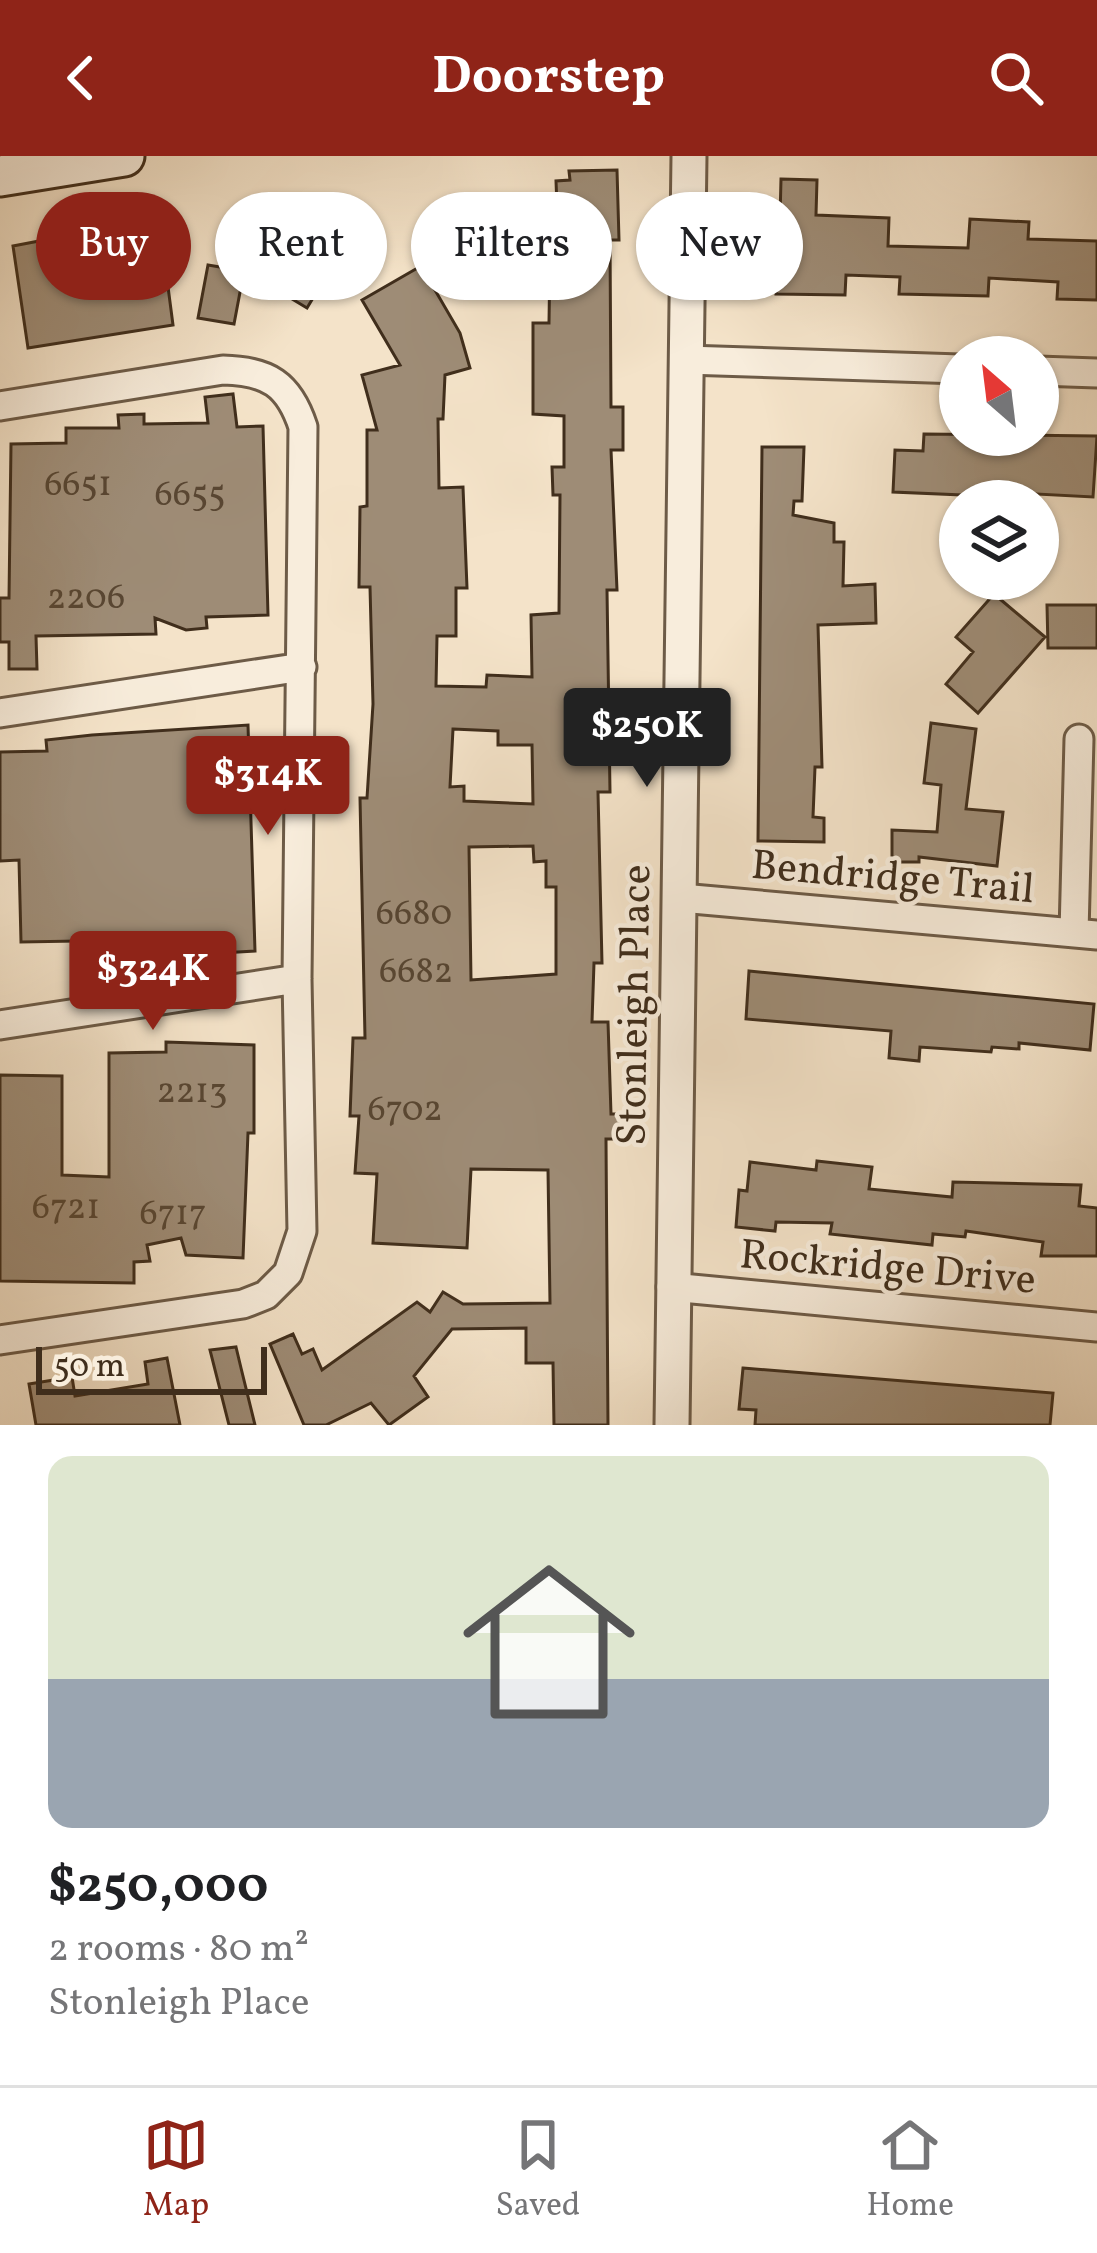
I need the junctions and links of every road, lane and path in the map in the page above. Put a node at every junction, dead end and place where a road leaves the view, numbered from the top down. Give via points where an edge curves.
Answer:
1 (124, 156) edge
2 (689, 156) edge
3 (0, 176) edge
4 (686, 360) junction
5 (939, 368) edge
6 (1059, 372) edge
7 (1097, 373) edge
8 (0, 406) edge
9 (302, 667) junction
10 (0, 713) edge
11 (1079, 739) dead end
12 (681, 898) junction
13 (1085, 934) edge
14 (297, 979) junction
15 (0, 1025) edge
16 (670, 1287) junction
17 (1097, 1328) edge
18 (0, 1340) edge
19 (672, 1425) edge

1 - 3 main road
2 - 4 street, Stonleigh Place
4 - 5 street
4 - 12 street, Stonleigh Place
6 - 7 street
8 - 9 street via 223,370 257,370 282,384 304,427
9 - 10 street
9 - 14 street
11 - 13 street
12 - 13 street, Bendridge Trail
12 - 16 street, Stonleigh Place
14 - 15 street
14 - 18 street via 302,1231 288,1273 243,1304
16 - 17 street, Rockridge Drive
16 - 19 street, Stonleigh Place

